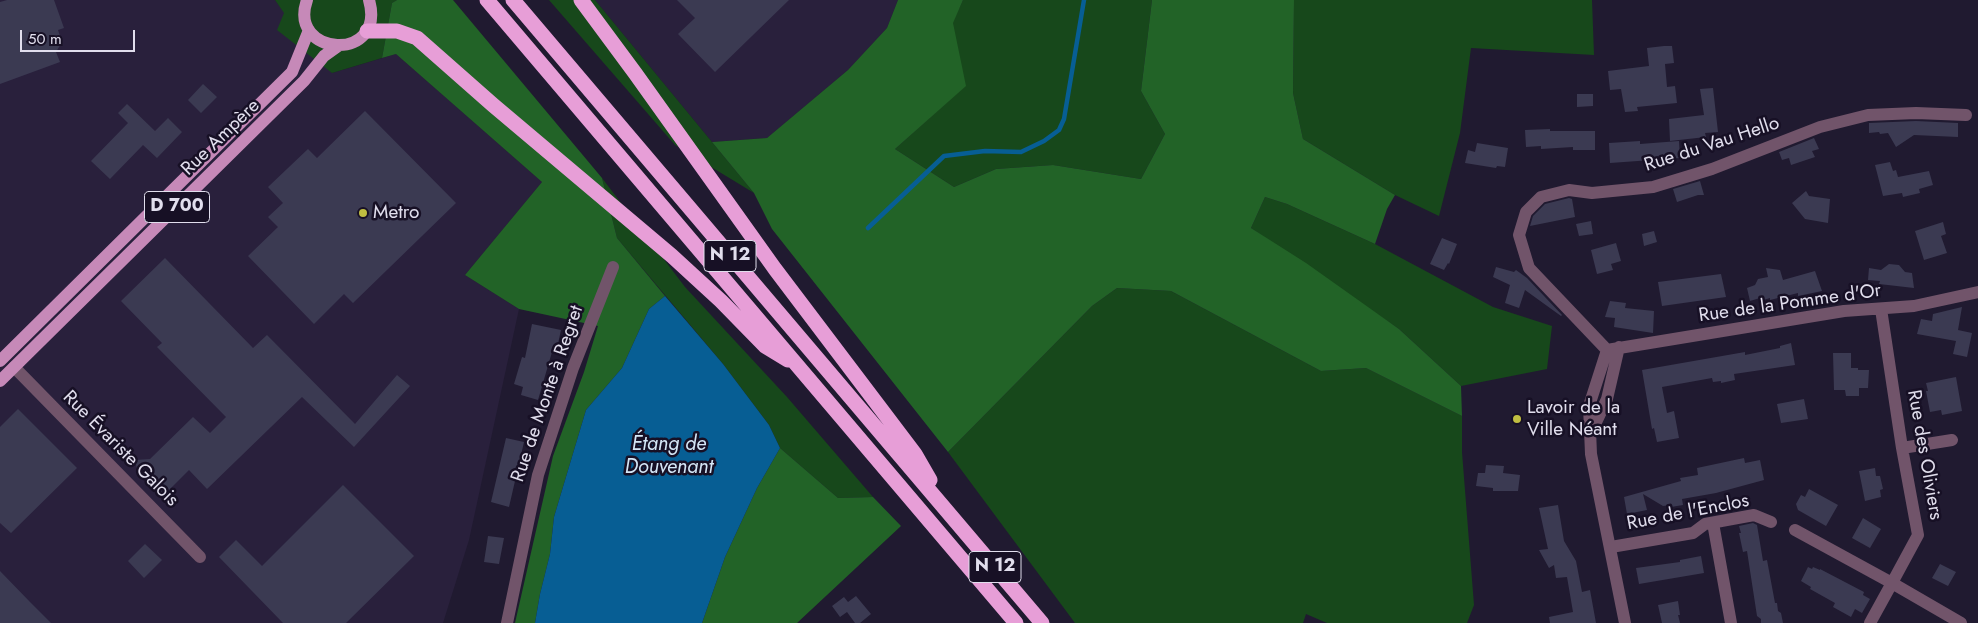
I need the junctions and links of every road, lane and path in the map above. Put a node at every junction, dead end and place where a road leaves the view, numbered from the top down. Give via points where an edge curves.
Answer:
1 (307, 0) edge
2 (369, 0) edge
3 (488, 0) edge
4 (513, 0) edge
5 (581, 0) edge
6 (309, 30) junction
7 (366, 31) junction
8 (338, 46) junction
9 (1966, 115) dead end
10 (613, 267) dead end
11 (1978, 292) edge
12 (1881, 309) junction
13 (1613, 348) junction
14 (0, 361) edge
15 (798, 365) junction
16 (14, 367) junction
17 (0, 381) edge
18 (1952, 440) dead end
19 (1902, 448) junction
20 (948, 512) junction
21 (1771, 522) dead end
22 (1713, 523) junction
23 (1795, 530) dead end
24 (1611, 547) junction
25 (200, 557) dead end
26 (1892, 583) junction
27 (507, 623) edge
28 (1016, 623) edge
29 (1042, 623) edge
30 (1625, 623) edge
31 (1731, 623) edge
32 (1870, 623) edge
33 (1961, 623) edge

1 - 6 main road via 304,11
2 - 7 main road via 371,21
3 - 15 highway, N 12
4 - 20 highway, N 12
5 - 20 highway via 775,269 915,454
6 - 8 main road via 322,42
6 - 14 main road, Rue Ampère / D 700 via 292,72
7 - 8 main road, Rue Ampère via 354,42
7 - 15 highway, N 12 via 397,31 417,38 722,300 764,346
8 - 16 main road, Rue Ampère / D 700 via 324,56 304,81
9 - 13 street, Rue du Vau Hello via 1916,112 1868,115 1820,127 1712,169 1653,186 1592,193 1569,190 1541,197 1526,212 1519,235 1529,268
10 - 27 street, Rue de Monte à Regret via 573,368 538,475
11 - 12 street, Rue de la Pomme d'Or via 1914,306
12 - 13 street, Rue de la Pomme d'Or via 1844,311
12 - 19 street, Rue des Oliviers
13 - 24 street via 1607,399 1590,436
15 - 28 highway, N 12
16 - 17 main road, Rue Ampère / D 700
16 - 25 street, Rue Évariste Galois
18 - 19 street
19 - 26 street, Rue des Oliviers via 1918,535
20 - 29 highway, N 12
21 - 22 street, Rue de l'Enclos via 1754,515
22 - 24 street, Rue de l'Enclos via 1705,524 1693,533
22 - 31 street
23 - 26 street
24 - 30 street
26 - 32 street, Rue des Oliviers
26 - 33 street

